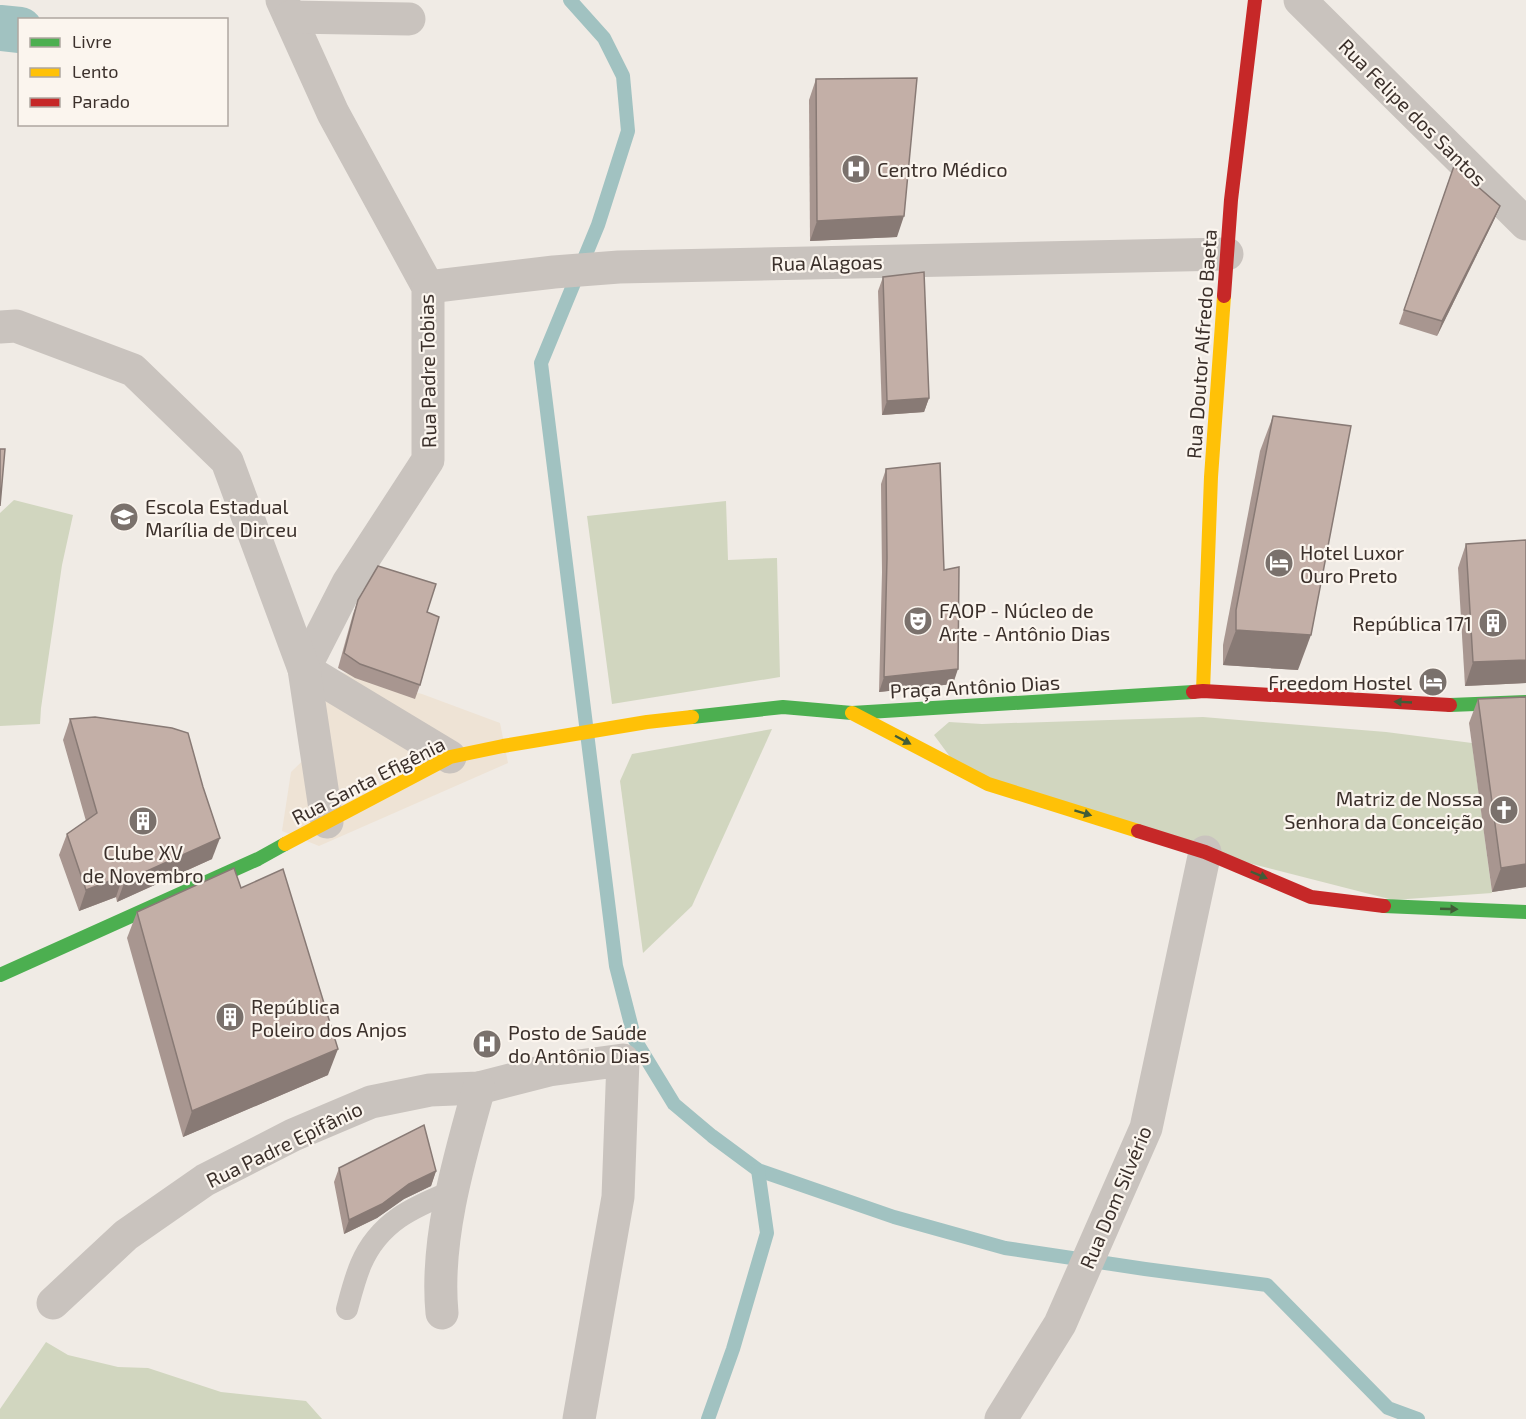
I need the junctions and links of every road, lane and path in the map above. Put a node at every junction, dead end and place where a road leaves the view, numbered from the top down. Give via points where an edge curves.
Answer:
1 (1255, 0) edge
2 (1300, 0) edge
3 (286, 8) edge
4 (409, 19) dead end
5 (1526, 224) edge
6 (1227, 254) junction
7 (428, 287) junction
8 (0, 327) edge
9 (304, 669) junction
10 (1203, 691) junction
11 (1526, 702) edge
12 (852, 713) junction
13 (450, 757) junction
14 (327, 822) junction
15 (1205, 852) junction
16 (1526, 912) edge
17 (0, 975) edge
18 (479, 1088) junction
19 (453, 1191) junction
20 (53, 1303) dead end
21 (347, 1309) dead end
22 (442, 1313) dead end
23 (579, 1419) edge
24 (1001, 1419) edge

1 - 6 street, Rua Doutor Alfredo Baeta
2 - 5 street, Rua Felipe dos Santos
3 - 4 street
3 - 7 street, Rua Padre Tobias via 333,114
6 - 7 street, Rua Alagoas via 619,267
6 - 10 street, Rua Doutor Alfredo Baeta via 1211,477
7 - 9 street, Rua Padre Tobias via 429,460 348,583
8 - 9 street via 16,326 133,370 227,461
9 - 13 street
9 - 14 street
11 -> 10 street, Praça Antônio Dias via 1455,705
10 - 12 street, Praça Antônio Dias
12 - 13 street, Rua Santa Efigênia via 783,707 647,722
12 -> 15 street, Praça Antônio Dias via 988,784
13 - 14 street, Rua Santa Efigênia
14 - 17 street, Rua Santa Efigênia via 258,859
15 -> 16 street, Praça Antônio Dias via 1311,897 1375,906
15 - 24 street, Rua Dom Silvério via 1146,1128 1060,1324
18 - 19 street
18 - 20 street, Rua Padre Epifânio via 430,1090 371,1102 293,1135 205,1180 126,1235
18 - 23 street, Rua Padre Epifânio via 549,1070 623,1060 618,1197
19 - 21 lane via 406,1212 388,1226 361,1264
19 - 22 street via 442,1256

